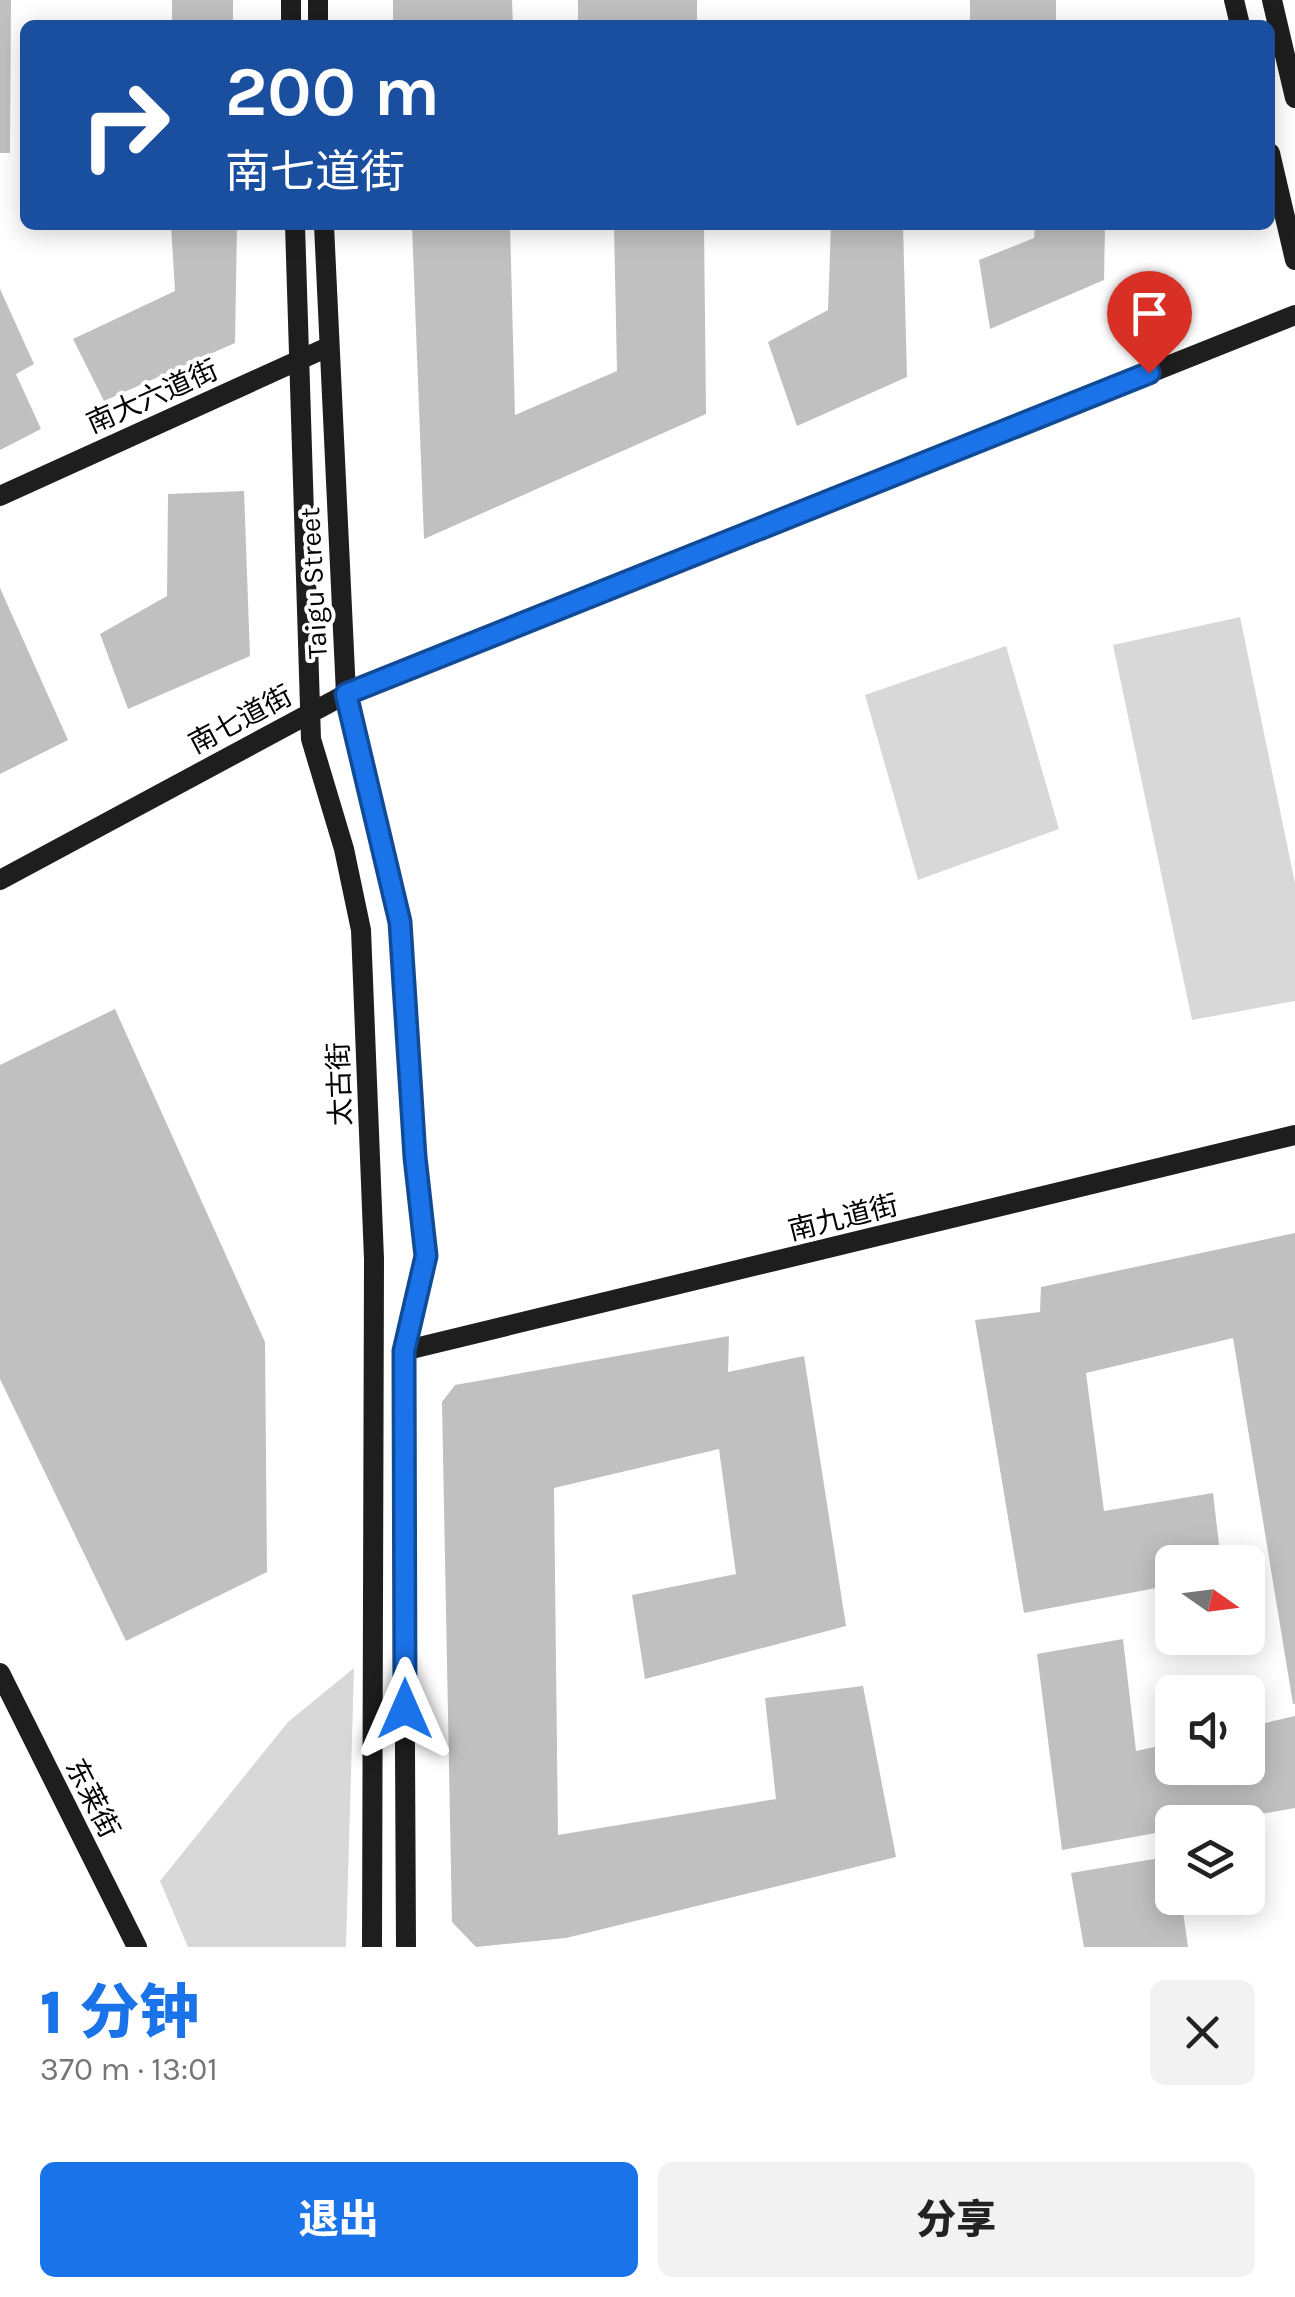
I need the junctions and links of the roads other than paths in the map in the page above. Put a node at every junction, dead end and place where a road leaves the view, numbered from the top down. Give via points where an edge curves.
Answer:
1 (1272, 0) edge
2 (1295, 98) edge
3 (1275, 174) edge
4 (296, 230) edge
5 (324, 230) edge
6 (1295, 260) edge
7 (1295, 315) edge
8 (328, 347) junction
9 (298, 360) junction
10 (0, 496) edge
11 (346, 694) junction
12 (309, 714) junction
13 (0, 880) edge
14 (1295, 1135) edge
15 (404, 1351) junction
16 (0, 1673) edge
17 (137, 1947) edge
18 (372, 1947) edge
19 (406, 1947) edge

1 - 2 main road
3 - 6 main road
4 - 9 main road, 太古街
5 - 8 main road, Taigu Street
7 - 11 main road, 南七道街
8 - 9 main road, 南大六道街
8 - 11 main road, Taigu Street
9 - 10 main road, 南大六道街
9 - 12 main road, 太古街
11 - 12 main road, 南七道街
11 - 15 main road, Taigu Street via 400,922 426,1256
12 - 13 main road, 南七道街
12 - 18 main road, 太古街 via 361,930 374,1259
14 - 15 main road, 南九道街
15 - 19 main road, Taigu Street
16 - 17 main road, 东莱街

